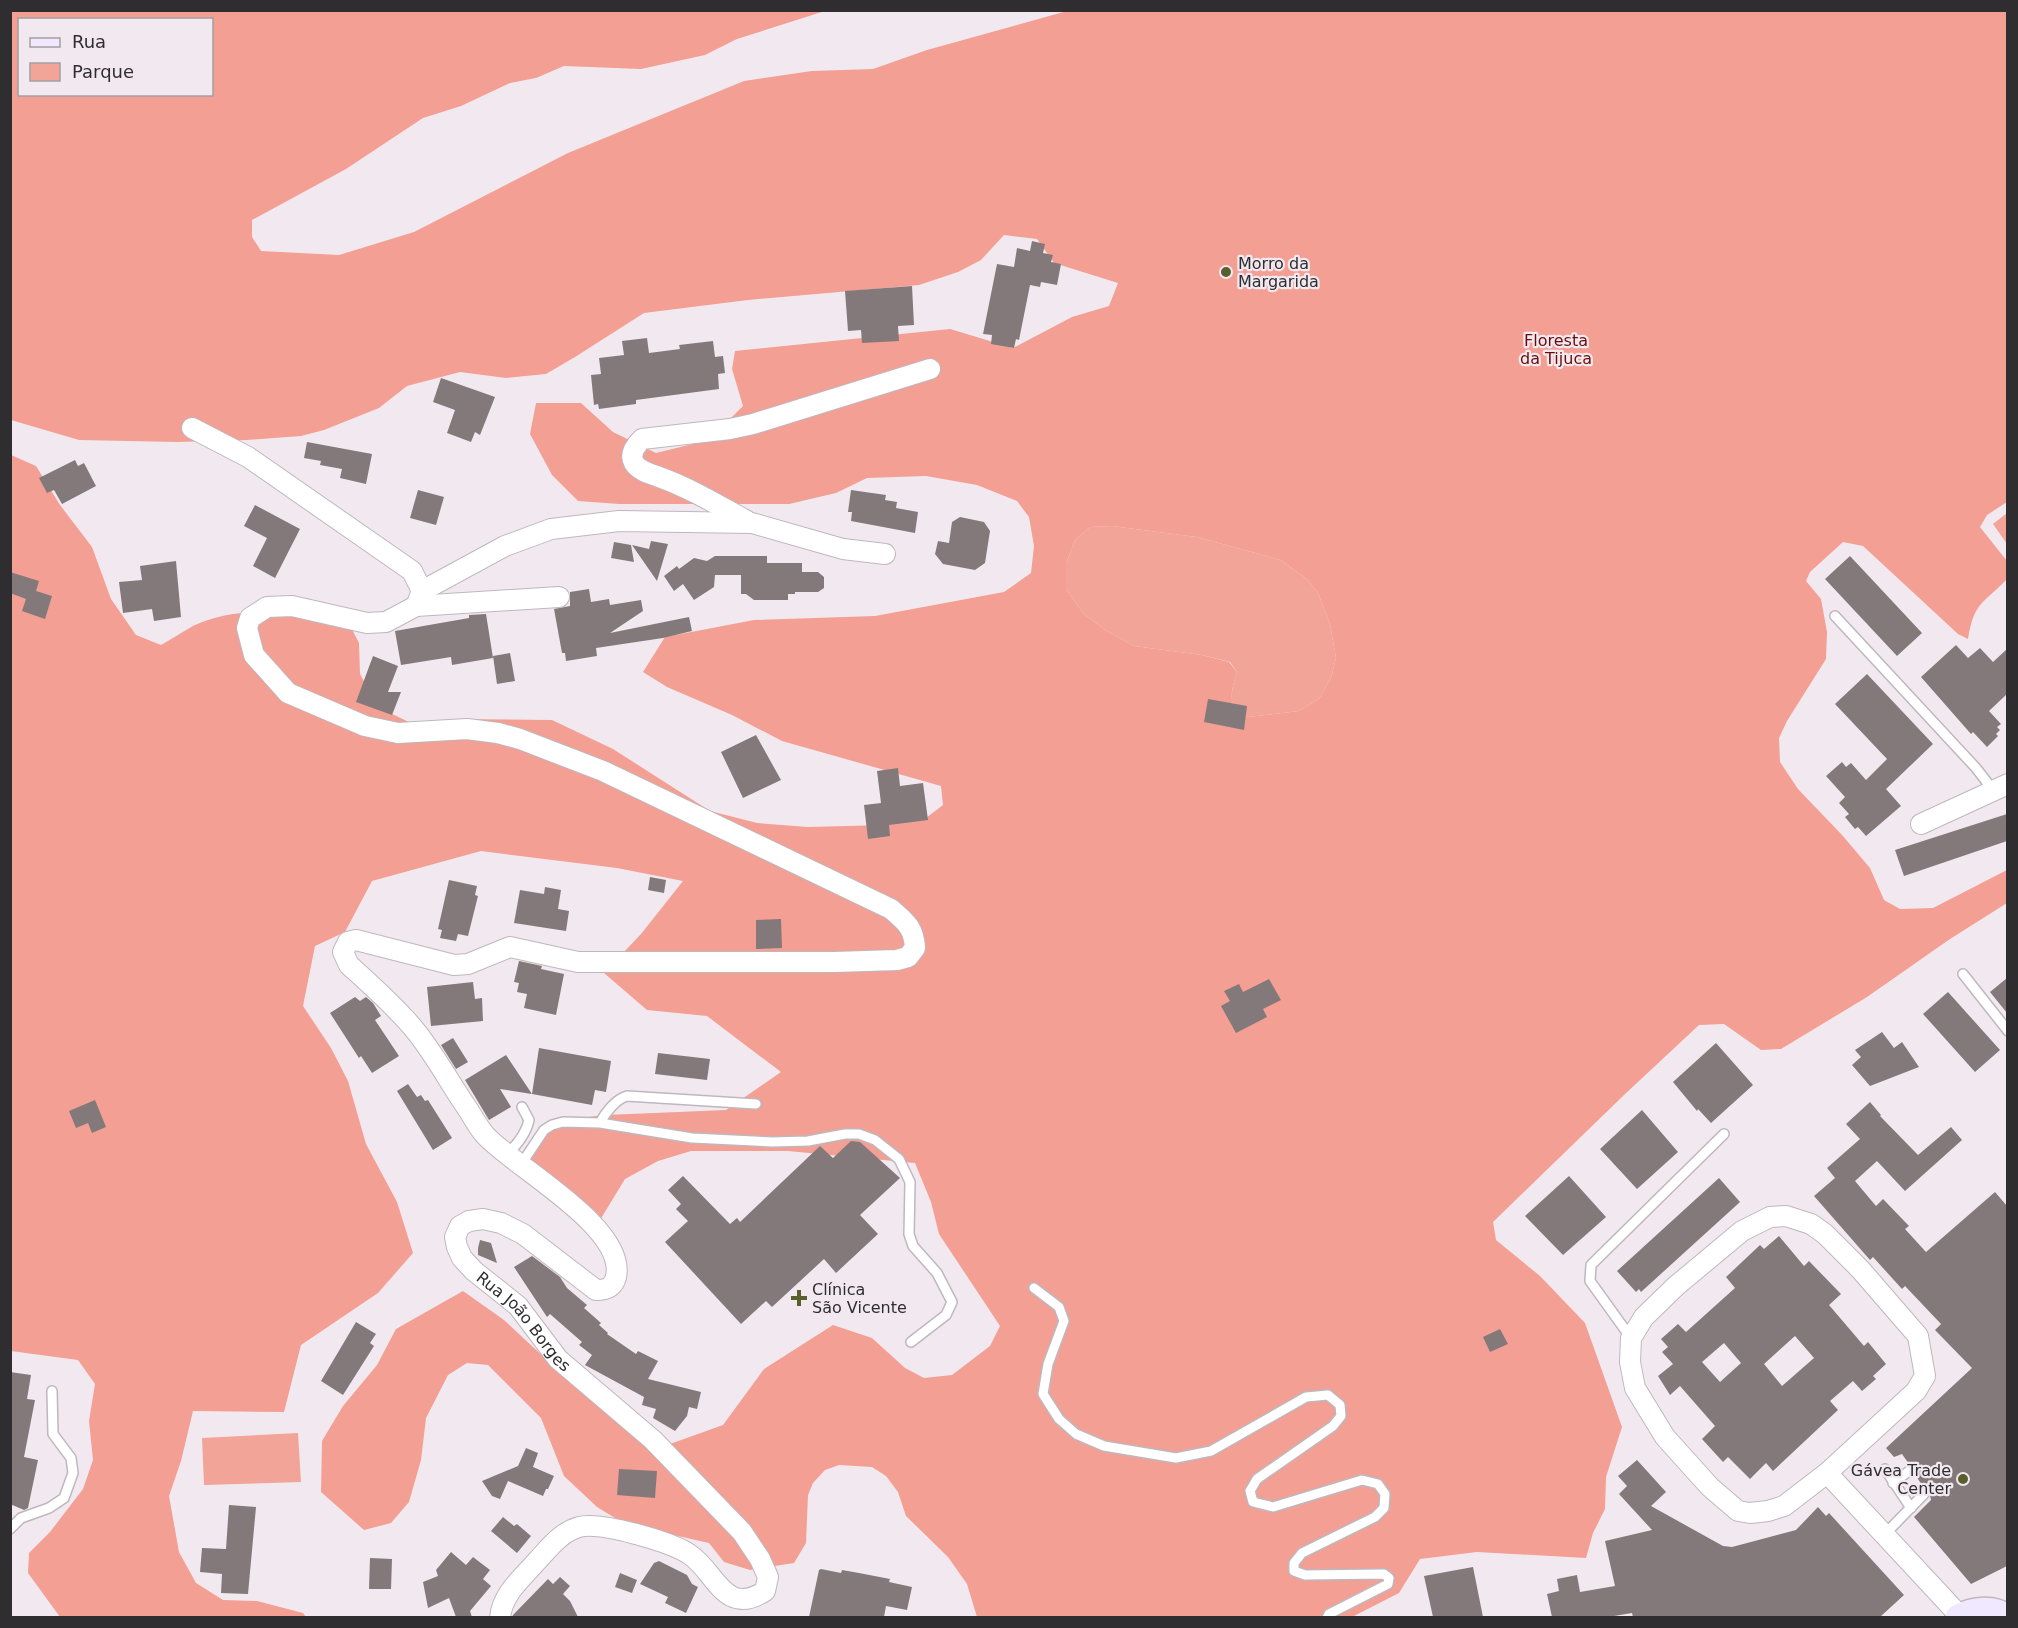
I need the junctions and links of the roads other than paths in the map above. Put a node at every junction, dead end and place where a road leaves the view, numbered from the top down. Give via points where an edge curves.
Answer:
1 (930, 369) dead end
2 (192, 428) dead end
3 (752, 523) junction
4 (885, 554) dead end
5 (559, 597) dead end
6 (419, 599) junction
7 (1835, 616) dead end
8 (2002, 784) edge
9 (1921, 824) dead end
10 (1963, 974) dead end
11 (2007, 1031) edge
12 (756, 1104) dead end
13 (522, 1107) dead end
14 (600, 1123) junction
15 (1724, 1134) dead end
16 (513, 1160) junction
17 (1034, 1288) dead end
18 (1631, 1338) junction
19 (911, 1342) dead end
20 (52, 1391) dead end
21 (1885, 1469) dead end
22 (1909, 1471) dead end
23 (1827, 1473) junction
24 (1893, 1483) junction
25 (1924, 1494) dead end
26 (1911, 1508) junction
27 (10, 1528) edge
28 (1885, 1534) junction
29 (2006, 1614) edge
30 (500, 1617) edge
31 (1327, 1617) edge
32 (1960, 1617) edge

1 - 3 street via 753,424 642,439 634,447 634,463 643,471 683,486
2 - 6 street via 248,457 412,571
3 - 4 street via 843,549
3 - 6 street via 619,521 551,529 505,546
5 - 6 street
6 - 16 street, Rua João Borges via 386,622 367,623 292,606 267,607 250,618 247,628 254,655 288,693 365,726 398,733 467,729 498,733 603,771 891,909 908,924 915,938 915,948 908,957 834,962 578,962 510,947 468,964 454,964 356,940 348,942 343,952 349,965 414,1028 484,1134
7 - 8 lane via 1976,768
8 - 9 street
10 - 11 lane
12 - 14 lane via 627,1096
13 - 16 lane via 528,1125
14 - 16 lane via 552,1125
14 - 19 lane via 692,1138 808,1142 860,1134 875,1140 899,1159 910,1182 909,1234 913,1246 937,1273 952,1302 946,1315
15 - 18 lane via 1591,1264 1590,1281
16 - 30 street, Rua João Borges via 586,1215 600,1231 614,1257 616,1275 612,1286 596,1290 523,1234 483,1219 460,1226 456,1237 462,1257 518,1306 558,1359 653,1440 742,1532 768,1577 765,1591 755,1598 739,1599 724,1592 690,1554 637,1533 580,1527 555,1541 510,1591 501,1606
17 - 31 lane via 1059,1307 1064,1321 1048,1364 1043,1394 1059,1419 1076,1434 1104,1446 1176,1458 1210,1452 1306,1397 1328,1395 1340,1405 1341,1416 1333,1426 1257,1479 1250,1491 1253,1502 1274,1507 1362,1480 1378,1484 1385,1494 1384,1508 1375,1517 1302,1553 1294,1563 1294,1571 1305,1575 1384,1574 1389,1578 1388,1584
18 - 23 street via 1635,1389 1665,1437 1710,1487 1738,1511 1750,1513 1784,1506
18 - 23 street via 1660,1301 1742,1231 1770,1217 1786,1216 1811,1224 1860,1269 1918,1336 1925,1376 1916,1391
20 - 27 lane via 53,1434 71,1458 73,1473 64,1498 21,1518
21 - 24 lane
22 - 24 lane
23 - 28 street
24 - 26 lane
25 - 26 lane
26 - 28 lane
28 - 32 street
29 - 32 street via 1983,1611

